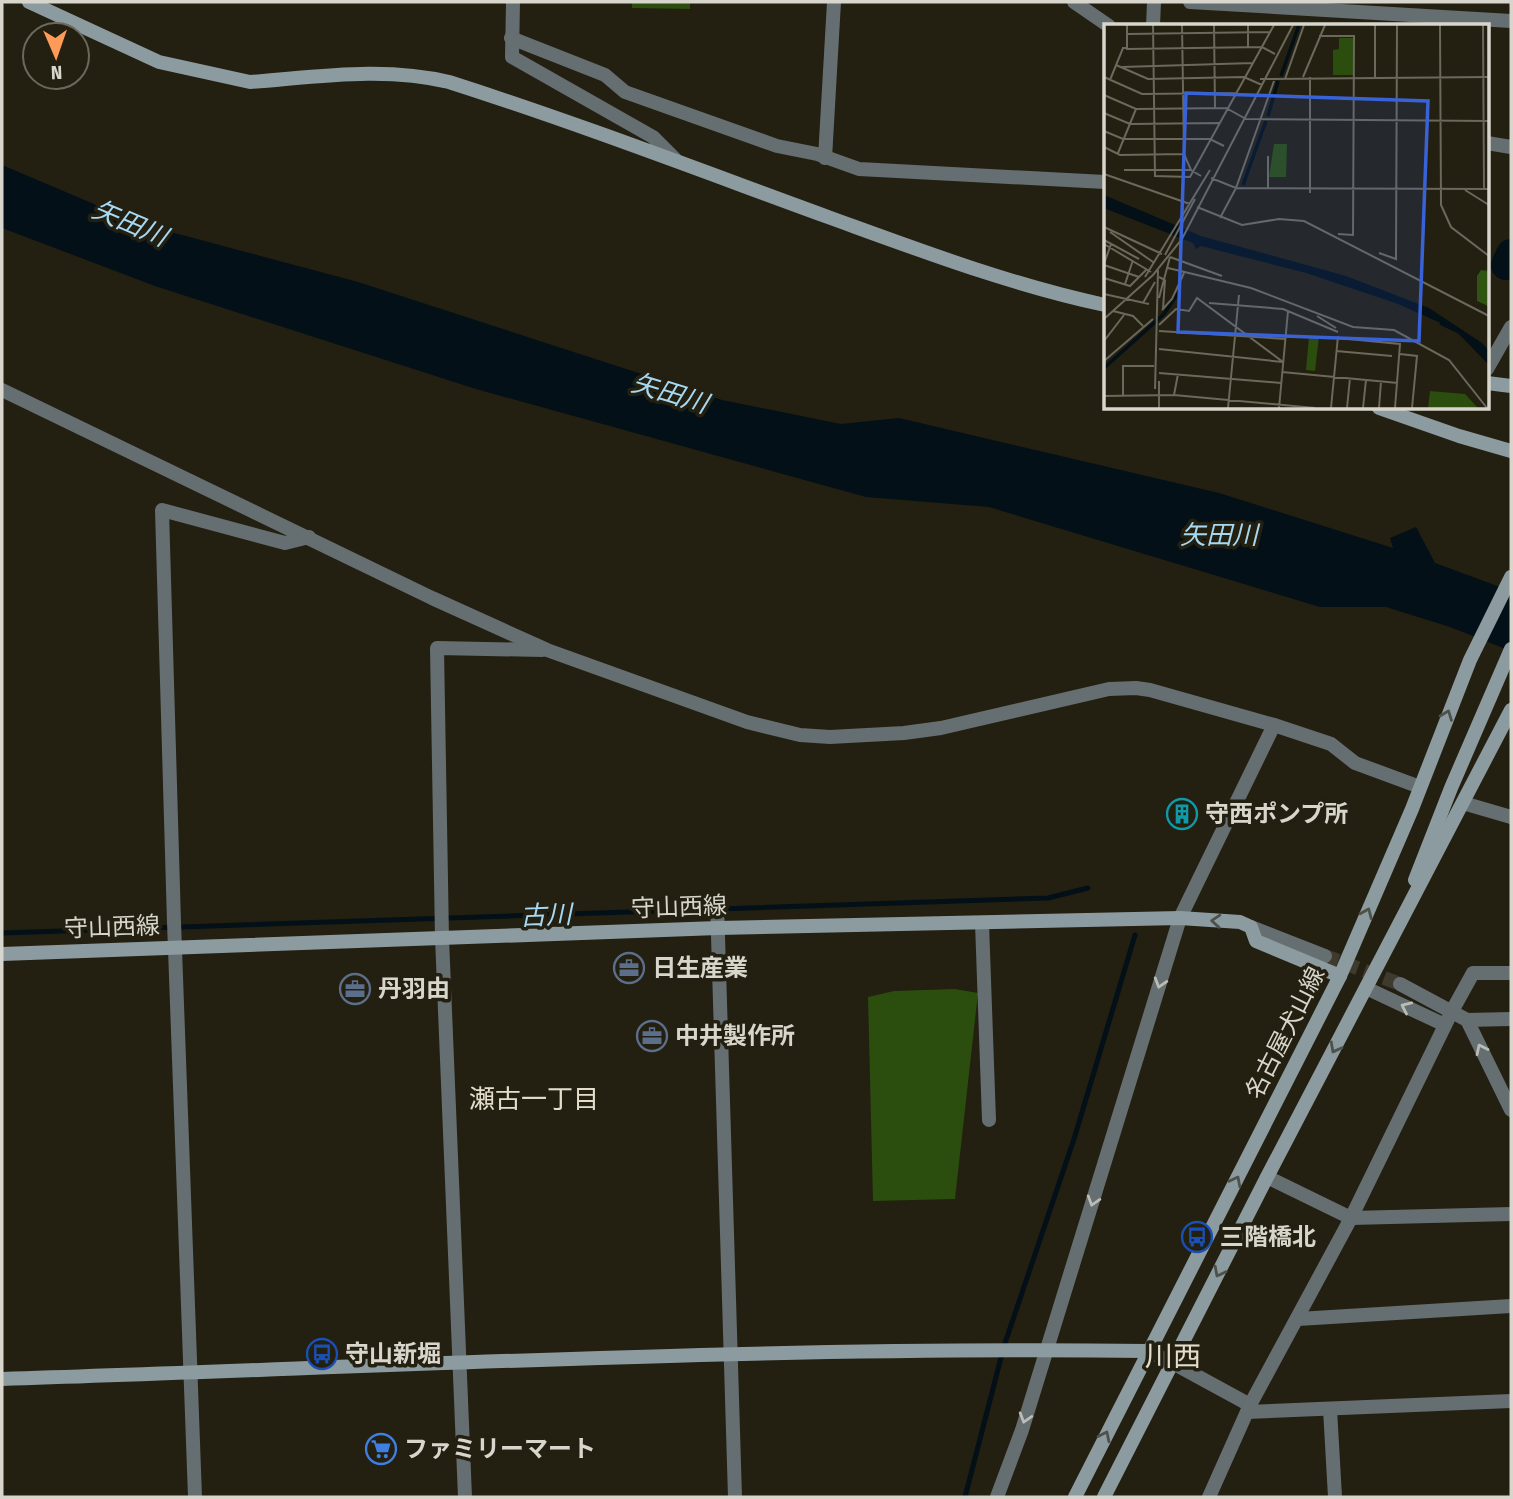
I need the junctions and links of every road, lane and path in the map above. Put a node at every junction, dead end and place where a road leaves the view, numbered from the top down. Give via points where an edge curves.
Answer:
1 (29, 2) edge
2 (500, 2) edge
3 (513, 2) edge
4 (834, 2) edge
5 (1074, 2) edge
6 (1154, 2) edge
7 (1190, 2) edge
8 (1511, 21) edge
9 (1106, 24) edge
10 (1153, 24) edge
11 (511, 38) junction
12 (1488, 143) edge
13 (1511, 146) edge
14 (825, 158) junction
15 (675, 159) junction
16 (1104, 182) edge
17 (1062, 296) junction
18 (1104, 306) edge
19 (1104, 312) edge
20 (1511, 327) edge
21 (1488, 367) edge
22 (1488, 383) edge
23 (1511, 386) edge
24 (2, 390) edge
25 (1385, 410) edge
26 (1511, 451) edge
27 (309, 537) junction
28 (1511, 577) edge
29 (1511, 649) edge
30 (547, 650) junction
31 (1511, 710) edge
32 (1274, 725) junction
33 (1422, 783) junction
34 (1466, 798) junction
35 (1511, 817) edge
36 (1406, 914) junction
37 (718, 916) junction
38 (1180, 918) junction
39 (982, 923) junction
40 (442, 925) junction
41 (1251, 927) junction
42 (175, 935) junction
43 (2, 954) edge
44 (1325, 956) tunnel mouth
45 (1511, 973) edge
46 (1340, 976) junction
47 (1400, 984) tunnel mouth
48 (1366, 988) junction
49 (1452, 1011) junction
50 (1511, 1018) edge
51 (1467, 1020) junction
52 (1445, 1025) junction
53 (1511, 1110) edge
54 (989, 1120) dead end
55 (1267, 1177) junction
56 (1511, 1214) edge
57 (1351, 1218) junction
58 (1511, 1306) edge
59 (1298, 1319) junction
60 (1046, 1350) junction
61 (1148, 1350) junction
62 (730, 1353) junction
63 (460, 1361) junction
64 (1173, 1363) junction
65 (191, 1373) junction
66 (2, 1380) edge
67 (1511, 1401) edge
68 (1248, 1408) junction
69 (1330, 1409) junction
70 (195, 1497) edge
71 (465, 1497) edge
72 (735, 1497) edge
73 (997, 1497) edge
74 (1075, 1497) edge
75 (1104, 1497) edge
76 (1209, 1497) edge
77 (1335, 1497) edge

1 - 15 main road via 159,62 204,74 250,82 380,73 419,75
2 - 3 street
3 - 11 street
4 - 14 street
5 - 9 street
6 - 10 street
7 - 8 street
11 - 14 street via 605,75 625,92 777,146
11 - 15 street via 512,57 653,137
12 - 13 street
14 - 16 street via 859,169
15 - 17 main road via 907,246
17 - 18 main road
17 - 19 main road
20 - 21 street
22 - 23 main road
24 - 27 street
25 - 26 main road
27 - 30 street
27 - 42 street via 285,543 162,510
33 -> 28 main road, 名古屋犬山線 via 1470,660
29 - 36 main road via 1451,788 1404,907
30 - 32 street via 747,722 800,736 941,728 1109,689 1136,688
30 - 40 street via 438,648
31 - 34 main road, 名古屋犬山線
32 - 33 street via 1331,744 1355,763
32 - 38 street
46 -> 33 main road, 名古屋犬山線
34 - 35 street
34 - 36 main road, 名古屋犬山線
36 - 48 main road, 名古屋犬山線
37 - 39 main road, 守山西線
37 - 40 main road, 守山西線
37 - 62 street
38 - 39 main road, 守山西線
41 -> 38 main road, 守山西線 via 1240,922
38 -> 60 street
39 - 54 street
40 - 42 main road, 守山西線
40 - 63 street
41 - 44 street
41 - 46 main road via 1256,942
42 - 43 main road, 守山西線
42 - 65 street
45 - 49 street via 1473,973
61 -> 46 main road, 名古屋犬山線
47 - 49 street
52 -> 48 street
48 -> 55 main road, 名古屋犬山線
49 - 51 street
49 - 52 street
50 - 51 street
53 -> 51 street
52 - 57 street
55 - 57 street
55 -> 64 main road, 名古屋犬山線
56 - 57 street
57 - 59 street
58 - 59 street
59 - 68 street
60 - 61 main road
60 - 62 main road
60 -> 73 street
61 - 64 main road
74 -> 61 main road, 名古屋犬山線
62 - 63 main road
62 - 72 street
63 - 65 main road
63 - 71 street
64 - 68 street
64 - 75 main road, 名古屋犬山線
65 - 66 main road
65 - 70 street
67 - 69 street
68 - 69 street
68 - 76 street
69 - 77 street

